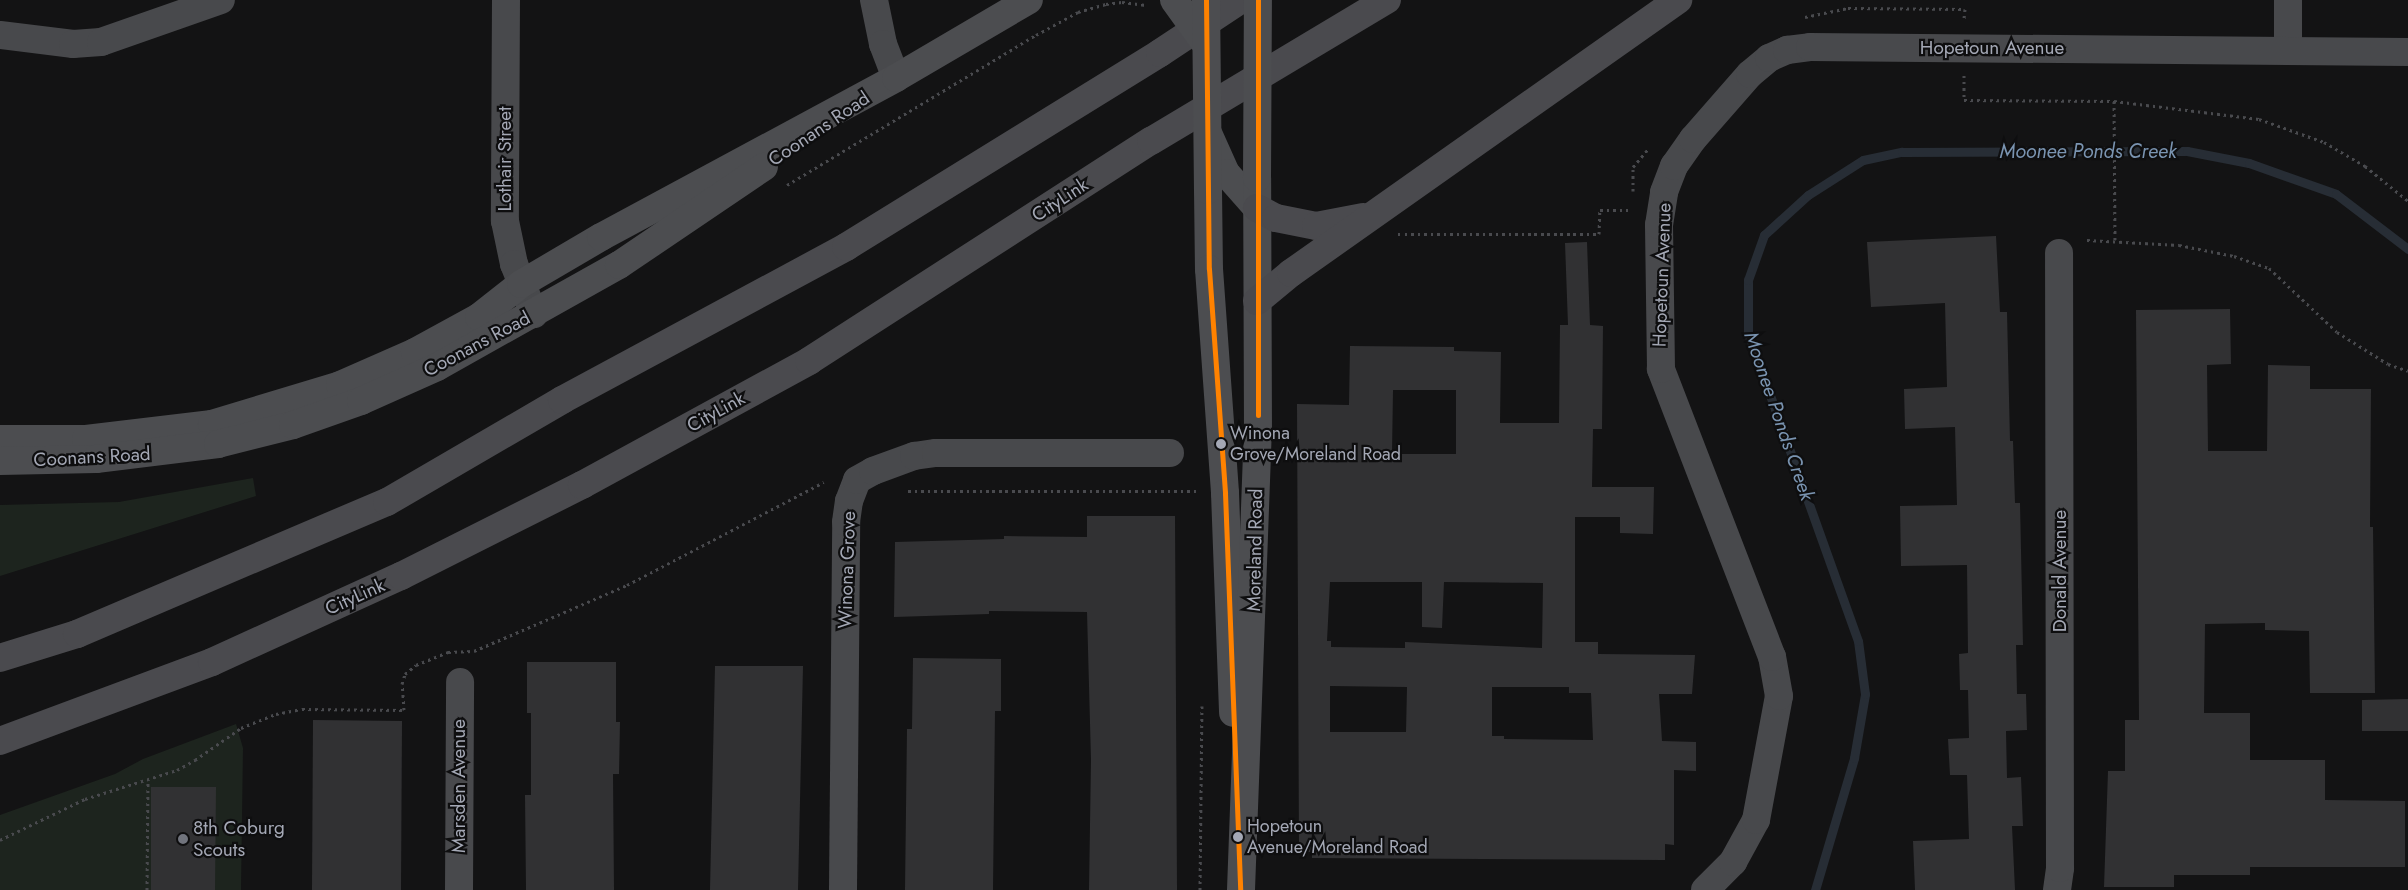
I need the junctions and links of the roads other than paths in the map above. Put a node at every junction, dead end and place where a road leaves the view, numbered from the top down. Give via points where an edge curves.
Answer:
1 (221, 0) edge
2 (506, 0) edge
3 (874, 0) edge
4 (1029, 0) edge
5 (1174, 0) edge
6 (1206, 0) edge
7 (1240, 0) edge
8 (1258, 0) edge
9 (1387, 0) edge
10 (1678, 0) edge
11 (2288, 0) edge
12 (0, 35) edge
13 (1205, 43) junction
14 (2288, 51) junction
15 (2408, 52) edge
16 (896, 78) junction
17 (1205, 126) junction
18 (1245, 180) junction
19 (1414, 187) junction
20 (1257, 208) junction
21 (2059, 252) dead end
22 (521, 284) junction
23 (1257, 302) junction
24 (534, 314) junction
25 (0, 439) edge
26 (1170, 453) dead end
27 (0, 461) edge
28 (0, 658) edge
29 (460, 682) dead end
30 (0, 741) edge
31 (459, 890) edge
32 (843, 890) edge
33 (1240, 890) edge
34 (1705, 890) edge
35 (2057, 890) edge

1 - 12 street via 101,42 65,43
2 - 22 street, Lothair Street via 505,221
3 - 16 street via 882,44
4 - 16 street, Coonans Road
5 - 13 street, bridge
6 - 13 street, Moreland Road, bridge
7 - 28 highway via 846,247 562,400 386,502 77,634
8 - 18 street, Moreland Road, bridge
9 - 30 highway, CityLink via 1151,141 809,361 582,485 401,576 212,662
10 - 19 highway
11 - 14 street
13 - 17 street, Moreland Road, bridge
14 - 15 street, Hopetoun Avenue
14 - 34 street, Hopetoun Avenue via 1810,47 1787,50 1769,58 1750,74 1693,139 1674,166 1664,192 1659,225 1661,369 1772,657 1779,696 1756,820 1734,862
16 - 22 street, Coonans Road
16 - 24 street, Coonans Road via 619,265
17 - 18 street, bridge via 1218,162
17 - 33 street, Moreland Road, bridge via 1210,292 1226,493
18 - 20 street, Moreland Road
19 - 20 highway via 1367,215 1325,225 1299,224
19 - 23 highway via 1291,273
20 - 23 street, Moreland Road
21 - 35 street, Donald Avenue via 2060,868
22 - 24 street, Lothair Street
22 - 25 street, Coonans Road via 479,317 415,352 340,385 266,410 212,424 152,433
23 - 33 street, Moreland Road via 1254,624
24 - 27 street, Coonans Road via 437,367 362,401 293,424 218,444 158,454
26 - 32 street, Winona Grove via 936,453 914,456 873,470 857,480 846,522
29 - 31 street, Marsden Avenue

